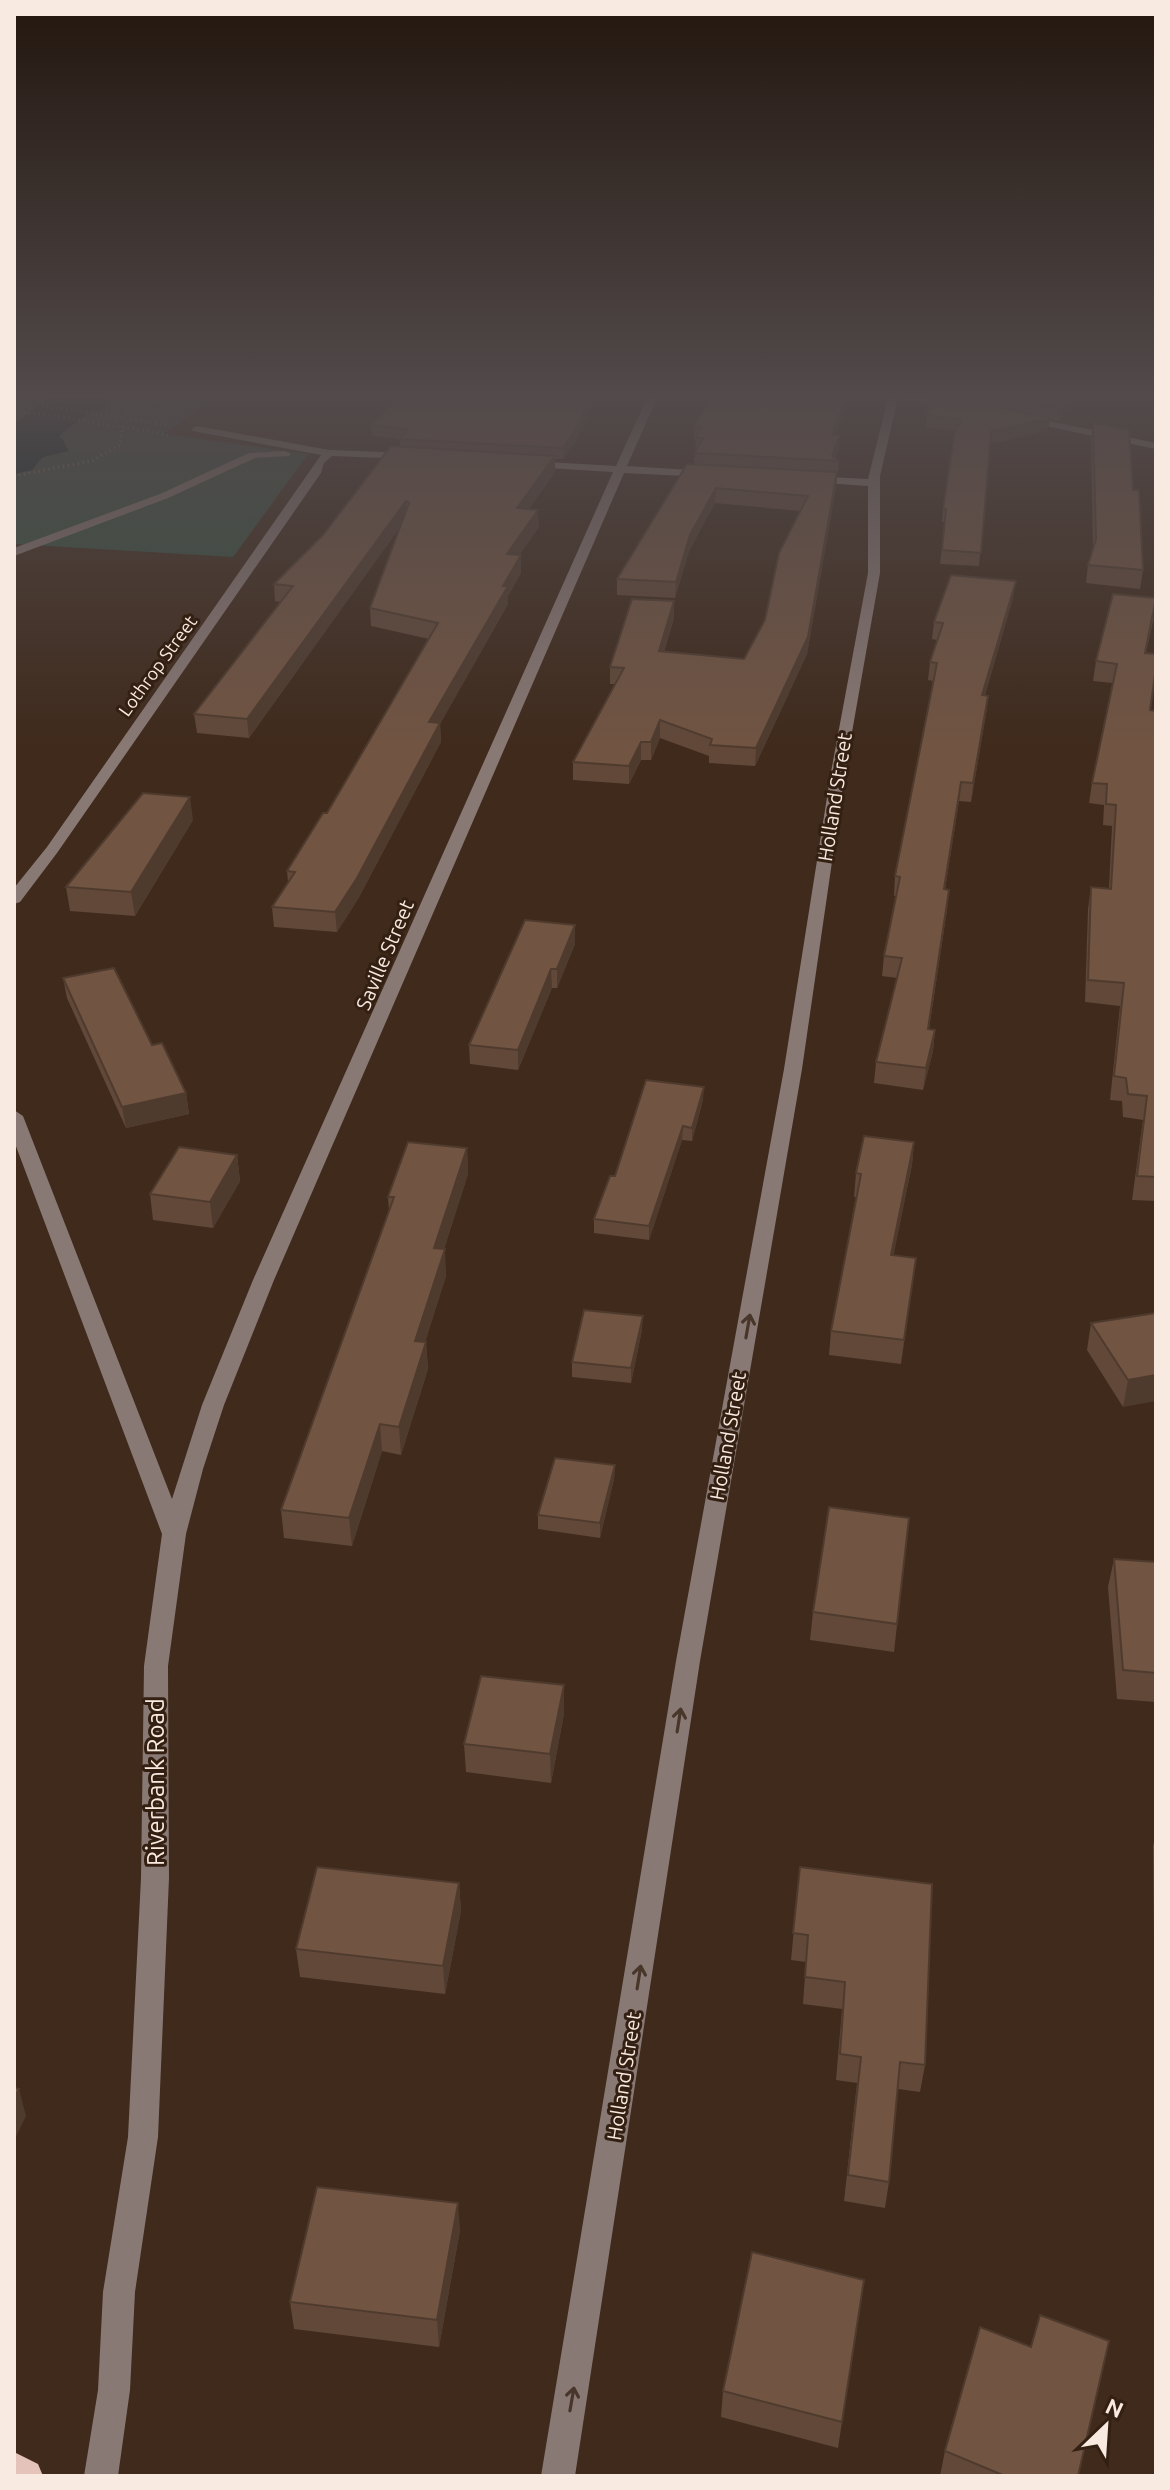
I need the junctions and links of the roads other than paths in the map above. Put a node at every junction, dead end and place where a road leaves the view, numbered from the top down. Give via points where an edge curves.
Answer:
1 (115, 514) edge
2 (287, 514) edge
3 (600, 514) edge
4 (874, 514) edge
5 (14, 552) edge
6 (14, 899) edge
7 (14, 1116) edge
8 (174, 1534) junction
9 (14, 2469) edge
10 (26, 2476) edge
11 (101, 2476) edge
12 (558, 2476) edge

1 - 5 street
2 - 6 street, Lothrop Street
3 - 8 street, Saville Street via 235,1344
12 -> 4 street, Holland Street via 686,1677 874,573
7 - 8 street, Riverbank Road
8 - 11 street, Riverbank Road via 156,1666 155,1878 143,2137 119,2292 114,2390
9 - 10 main road

